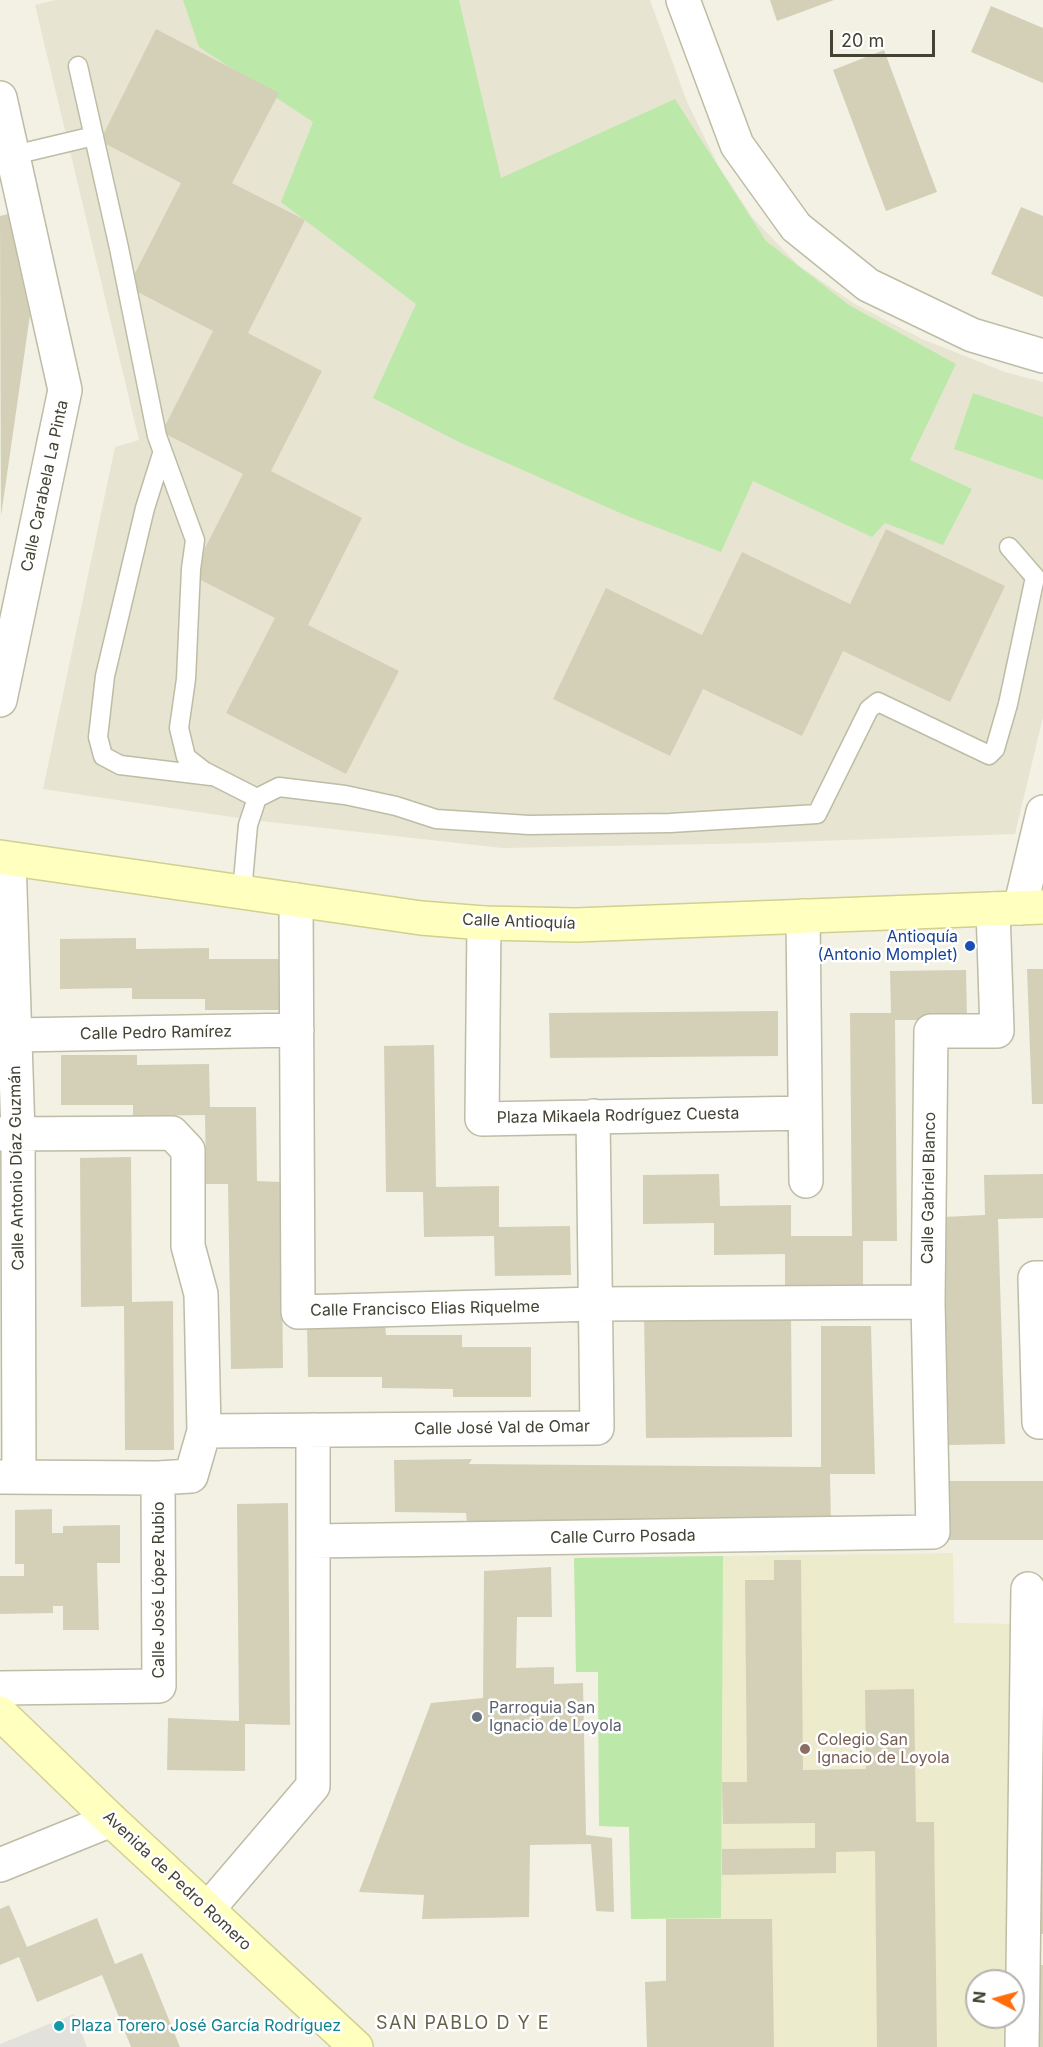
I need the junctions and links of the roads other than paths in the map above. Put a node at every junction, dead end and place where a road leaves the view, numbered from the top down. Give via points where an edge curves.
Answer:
1 (683, 0) edge
2 (78, 66) dead end
3 (0, 98) edge
4 (94, 136) junction
5 (14, 155) junction
6 (11, 190) edge
7 (1043, 356) edge
8 (162, 454) junction
9 (1009, 547) dead end
10 (0, 699) edge
11 (214, 777) junction
12 (257, 798) junction
13 (1043, 812) edge
14 (4, 858) edge
15 (242, 892) junction
16 (296, 900) junction
17 (1019, 908) edge
18 (803, 916) junction
19 (484, 923) junction
20 (297, 1030) junction
21 (15, 1035) junction
22 (805, 1113) junction
23 (593, 1116) junction
24 (9, 1134) edge
25 (806, 1181) dead end
26 (1043, 1278) edge
27 (928, 1302) junction
28 (596, 1304) junction
29 (1043, 1422) edge
30 (313, 1430) junction
31 (204, 1431) junction
32 (10, 1477) edge
33 (158, 1478) junction
34 (933, 1532) joint
35 (312, 1541) junction
36 (1028, 1588) dead end
37 (0, 1688) edge
38 (0, 1713) edge
39 (111, 1820) junction
40 (0, 1865) edge
41 (208, 1909) junction
42 (1033, 1947) edge
43 (356, 2047) edge
44 (1022, 2047) edge

1 - 7 street via 737,145 796,227 868,285 972,335
2 - 4 lane
3 - 5 street, Calle Carabela La Pinta
4 - 5 lane
4 - 8 lane
5 - 6 street, Calle Carabela La Pinta
6 - 10 street, Calle Carabela La Pinta via 65,390
8 - 11 lane via 195,540 179,728 186,757
8 - 11 lane via 145,508 108,664 98,736 103,756 120,765
9 - 12 lane via 1035,577 995,749 989,755 878,702 869,709 817,814 670,823 529,825 436,819 345,795 279,787
11 - 12 lane
12 - 15 lane via 248,825
13 - 17 street, Calle Gabriel Blanco
14 - 15 street, Calle Antioquía
14 - 21 street, Calle Antonio Díaz Guzmán
15 - 16 street, Calle Antioquía
16 - 19 street, Calle Antioquía
16 - 20 street, Calle Francisco Elias Riquelme
17 - 18 street, Calle Antioquía
17 - 27 street, Calle Gabriel Blanco via 996,1031 931,1031
18 - 19 street, Calle Antioquía via 576,925
18 - 22 street
19 - 23 street, Plaza Mikaela Rodríguez Cuesta via 482,1119
20 - 21 street, Calle Pedro Ramírez
20 - 28 street, Calle Francisco Elias Riquelme via 298,1312
21 - 24 street, Calle Antonio Díaz Guzmán
22 - 23 street, Plaza Mikaela Rodríguez Cuesta
22 - 25 street
23 - 28 street, Calle José Val de Omar
24 - 31 street via 172,1133 188,1150 188,1246 201,1294
24 - 32 street, Calle Antonio Díaz Guzmán
26 - 29 street via 1035,1278 1039,1422
27 - 28 street, Calle Francisco Elias Riquelme
27 - 34 street, Calle Gabriel Blanco
28 - 30 street, Calle José Val de Omar via 597,1428
30 - 31 street, Calle José Val de Omar
30 - 35 street
31 - 33 street via 191,1476
32 - 33 street
33 - 37 street, Calle José López Rubio via 159,1686
34 - 35 street, Calle Curro Posada
35 - 41 street via 313,1786
36 - 42 street
38 - 39 street, Avenida de Pedro Romero
39 - 40 street
39 - 41 street, Avenida de Pedro Romero
41 - 43 street, Avenida de Pedro Romero
42 - 44 street

